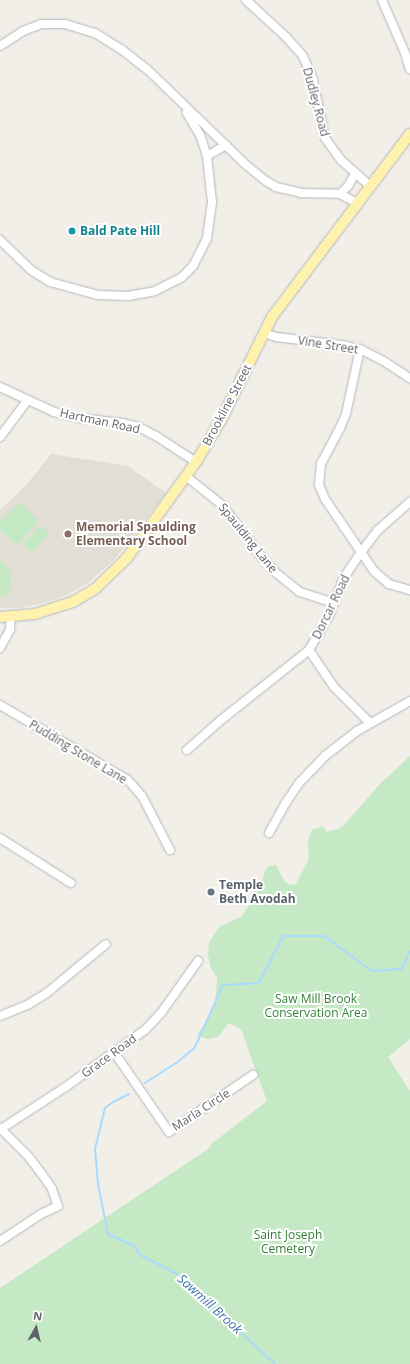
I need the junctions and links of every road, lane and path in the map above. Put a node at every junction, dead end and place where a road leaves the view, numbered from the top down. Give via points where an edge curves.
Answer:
1 (246, 0) edge
2 (382, 0) edge
3 (0, 46) edge
4 (410, 69) edge
5 (174, 95) junction
6 (410, 134) edge
7 (226, 145) junction
8 (207, 156) junction
9 (355, 174) junction
10 (370, 186) junction
11 (340, 194) junction
12 (359, 204) junction
13 (0, 240) edge
14 (264, 333) junction
15 (360, 349) junction
16 (410, 378) edge
17 (0, 387) edge
18 (27, 401) junction
19 (0, 437) edge
20 (196, 462) junction
21 (187, 477) junction
22 (410, 502) edge
23 (362, 550) junction
24 (410, 590) edge
25 (334, 603) junction
26 (11, 616) junction
27 (0, 617) edge
28 (0, 648) edge
29 (309, 650) junction
30 (410, 701) edge
31 (0, 705) edge
32 (370, 723) junction
33 (187, 750) dead end
34 (268, 833) dead end
35 (0, 838) edge
36 (170, 850) dead end
37 (71, 883) dead end
38 (106, 944) dead end
39 (198, 962) dead end
40 (0, 1016) edge
41 (114, 1052) junction
42 (253, 1075) dead end
43 (0, 1129) edge
44 (0, 1241) edge

1 - 9 street, Dudley Road via 303,56 313,80 325,138 330,148
2 - 4 street
3 - 5 street via 23,31 41,24 64,24 83,28 121,49
5 - 7 street
5 - 8 street via 193,121
6 - 10 main road, Brookline Street
7 - 8 street
7 - 11 street via 256,173 276,187 301,193
8 - 13 street via 212,202 207,238 193,266 182,277 155,291 128,296 98,296 50,282 31,270
9 - 10 street, Dudley Road
9 - 11 street
10 - 12 main road, Brookline Street
11 - 12 street
12 - 14 main road, Brookline Street via 299,280 272,317
14 - 15 street, Vine Street
14 - 20 main road, Brookline Street via 221,420
15 - 16 street, Vine Street via 380,358
15 - 23 street via 346,414 323,458 319,473 325,498
17 - 18 street, Hartman Road
18 - 19 street
18 - 20 street, Hartman Road via 54,412 79,418 139,427
20 - 21 main road, Brookline Street
21 - 25 street, Spaulding Lane via 222,505 275,572 300,592
21 - 26 main road, Brookline Street via 127,558 96,588 73,602 58,607 35,614
22 - 23 street, Dorcar Road via 378,530
23 - 24 street via 374,570 389,584
23 - 25 street, Dorcar Road via 343,579
25 - 29 street, Dorcar Road
26 - 27 main road, Brookline Street
26 - 28 street via 10,630
29 - 32 street via 334,687
29 - 33 street, Dorcar Road
30 - 32 street
31 - 36 street, Pudding Stone Lane via 128,780 142,796
32 - 34 street via 325,756 300,782
35 - 37 street
38 - 40 street via 48,992 29,1004
39 - 41 street, Grace Road via 161,1013 145,1030
41 - 42 street, Marla Circle via 169,1132
41 - 43 street, Grace Road
43 - 44 street via 28,1157 52,1189 58,1206

